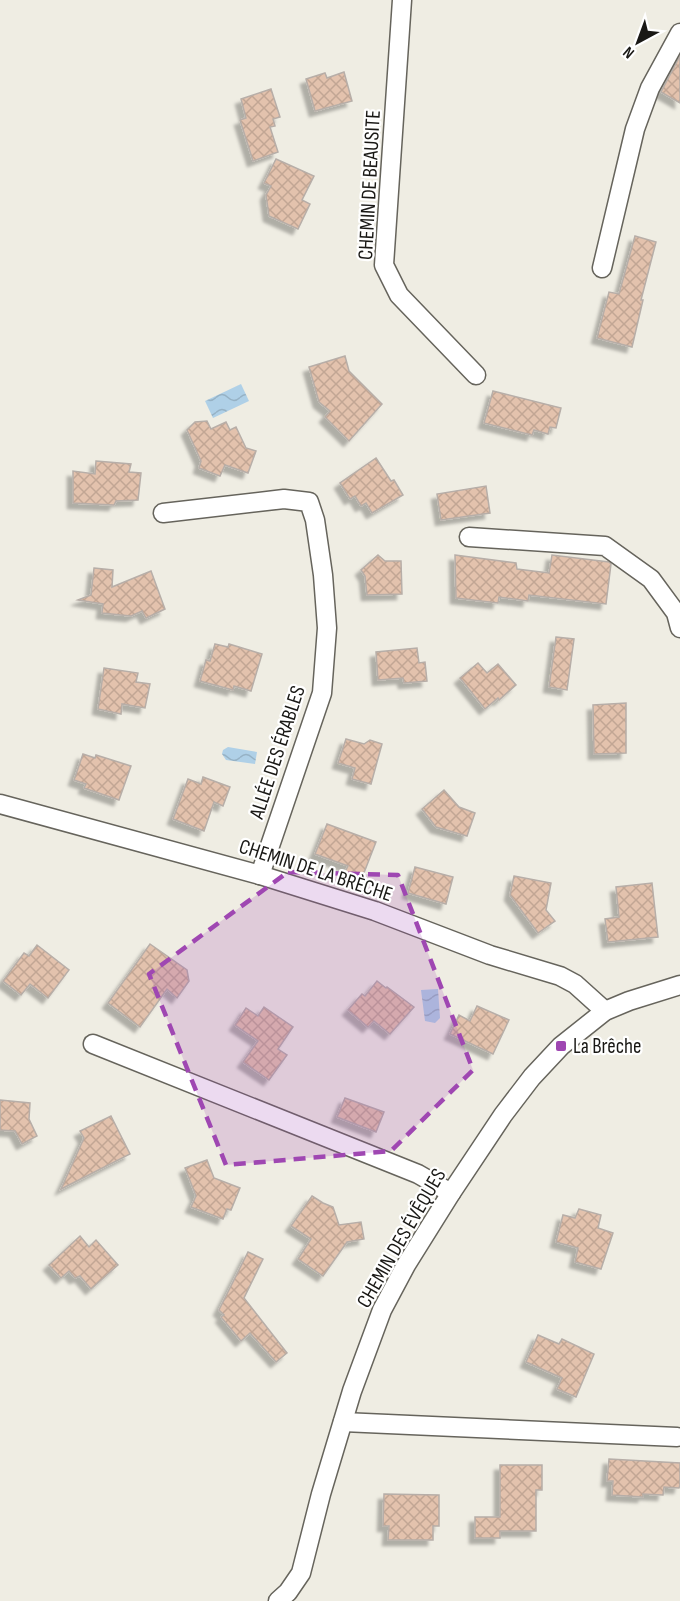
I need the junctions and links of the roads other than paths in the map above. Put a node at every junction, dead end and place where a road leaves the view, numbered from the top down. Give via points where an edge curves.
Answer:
1 (402, 0) edge
2 (680, 33) edge
3 (602, 268) dead end
4 (476, 375) dead end
5 (163, 513) dead end
6 (469, 537) dead end
7 (680, 628) edge
8 (0, 804) edge
9 (260, 874) junction
10 (680, 985) edge
11 (605, 1011) junction
12 (93, 1044) dead end
13 (450, 1193) junction
14 (343, 1422) junction
15 (677, 1437) dead end
16 (278, 1601) edge

1 - 4 street, CHEMIN DE BEAUSITE via 384,265 399,295
2 - 3 street via 650,88 635,129
5 - 9 street, ALLÉE DES ÉRABLES via 284,499 309,502 315,520 327,628 322,693
6 - 7 street via 605,546 651,579 676,613
8 - 9 street, CHEMIN DE LA BRÈCHE
9 - 11 street, CHEMIN DE LA BRÈCHE via 560,976
10 - 11 street, CHEMIN DES ÉVÊQUES
11 - 13 street, CHEMIN DES ÉVÊQUES via 561,1046 532,1077
12 - 13 street via 418,1174
13 - 14 street, CHEMIN DES ÉVÊQUES via 382,1310
14 - 15 street
14 - 16 street, CHEMIN DES ÉVÊQUES via 301,1573

